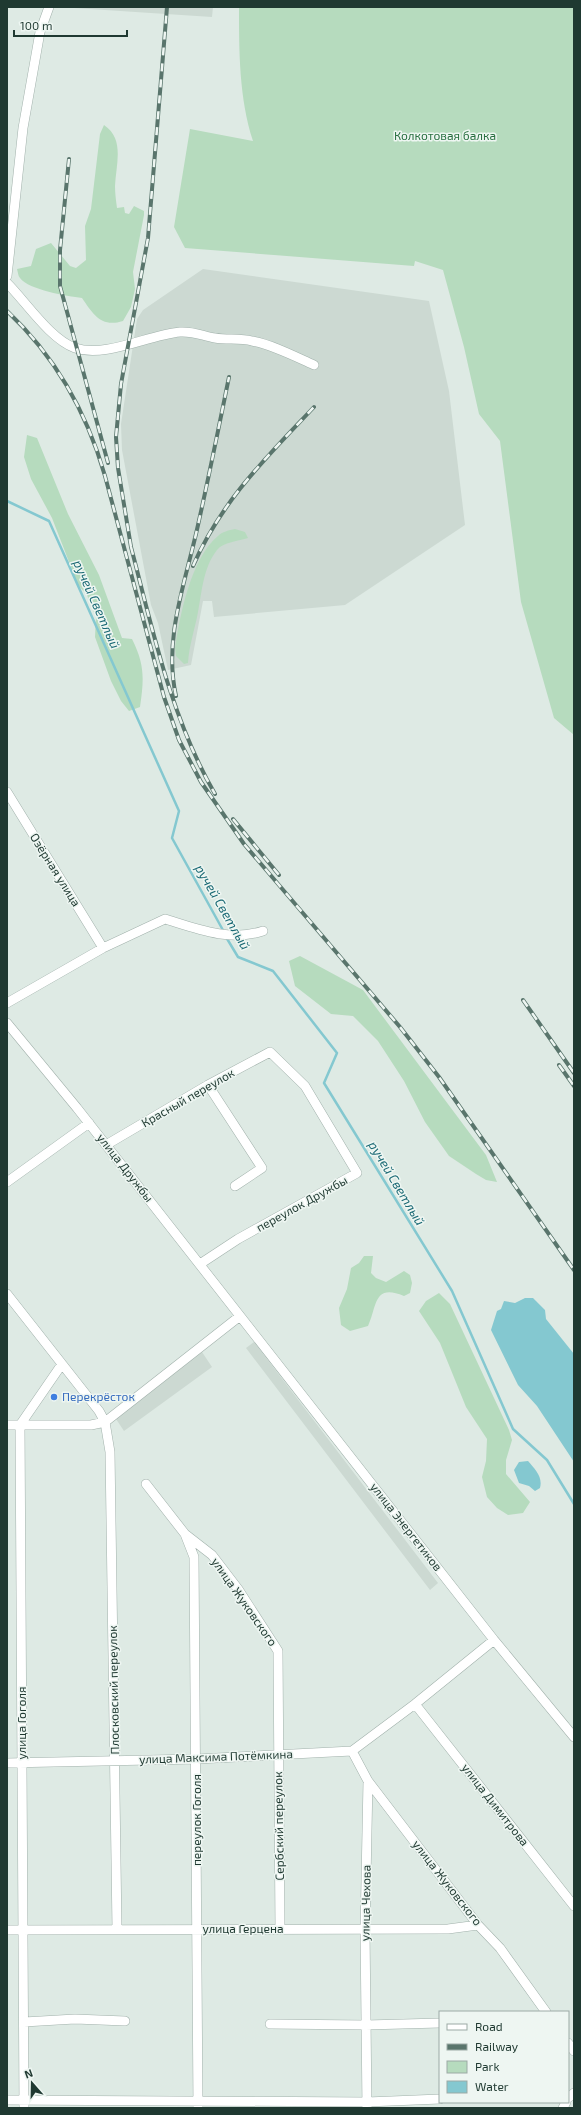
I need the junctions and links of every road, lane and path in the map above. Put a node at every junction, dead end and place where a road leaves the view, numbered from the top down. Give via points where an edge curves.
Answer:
1 (48, 7) edge
2 (7, 276) edge
3 (7, 283) edge
4 (314, 365) dead end
5 (7, 792) edge
6 (263, 931) dead end
7 (103, 948) junction
8 (7, 1003) edge
9 (7, 1023) edge
10 (270, 1052) joint
11 (208, 1085) junction
12 (89, 1123) junction
13 (106, 1145) junction
14 (7, 1182) edge
15 (235, 1186) dead end
16 (200, 1264) junction
17 (7, 1294) edge
18 (240, 1316) junction
19 (62, 1364) junction
20 (105, 1422) junction
21 (7, 1425) edge
22 (20, 1425) junction
23 (146, 1484) dead end
24 (185, 1534) junction
25 (494, 1640) junction
26 (278, 1651) joint
27 (415, 1704) junction
28 (574, 1737) edge
29 (352, 1751) junction
30 (278, 1755) junction
31 (197, 1759) junction
32 (115, 1760) junction
33 (7, 1762) edge
34 (22, 1762) junction
35 (368, 1781) junction
36 (574, 1906) edge
37 (478, 1925) junction
38 (117, 1929) junction
39 (280, 1929) junction
40 (7, 1930) edge
41 (22, 1930) junction
42 (198, 1930) junction
43 (365, 1930) junction
44 (545, 2011) edge
45 (125, 2021) dead end
46 (24, 2022) junction
47 (439, 2023) edge
48 (270, 2024) dead end
49 (366, 2025) junction
50 (439, 2099) edge
51 (7, 2100) edge
52 (24, 2104) edge
53 (198, 2105) edge
54 (367, 2105) edge

1 - 2 street via 40,32 23,128
3 - 4 street via 56,336 76,348 105,348 167,334 198,333 214,338 250,340 266,344
5 - 7 street, Озёрная улица
6 - 7 street via 251,935 220,934 165,919
7 - 8 street
9 - 12 street, улица Дружбы
10 - 11 street, Красный переулок
10 - 16 street, переулок Дружбы via 305,1086 357,1173 238,1239
11 - 13 street, Красный переулок
11 - 15 street via 262,1168
12 - 13 street, улица Дружбы
12 - 14 street
13 - 16 street, улица Дружбы
16 - 18 street, улица Дружбы
17 - 19 street
18 - 20 street
18 - 25 street, улица Энергетиков
19 - 20 street
19 - 22 street
20 - 22 street via 91,1425
20 - 32 street, Плосковский переулок via 110,1452
21 - 22 street
22 - 34 street, улица Гоголя
23 - 24 street, улица Жуковского
24 - 26 street, улица Жуковского via 212,1555 238,1589
24 - 31 street, переулок Гоголя via 194,1557
25 - 27 street
25 - 28 street, улица Энергетиков
26 - 30 street, Сербский переулок
27 - 29 street
27 - 36 street, улица Димитрова
29 - 30 street, улица Максима Потёмкина
29 - 35 street, улица Жуковского
30 - 31 street, улица Максима Потёмкина
30 - 39 street, Сербский переулок
31 - 32 street, улица Максима Потёмкина
31 - 42 street, переулок Гоголя
32 - 34 street, улица Максима Потёмкина
32 - 38 street, Плосковский переулок
33 - 34 street, улица Максима Потёмкина
34 - 41 street, улица Гоголя
35 - 37 street, улица Жуковского
35 - 43 street, улица Чехова
37 - 43 street, улица Герцена via 448,1929
37 - 44 street, улица Жуковского via 500,1948
38 - 41 street, улица Герцена
38 - 42 street, улица Герцена
39 - 42 street, улица Герцена
39 - 43 street, улица Герцена
40 - 41 street, улица Герцена
41 - 46 street, улица Гоголя
42 - 53 street, переулок Гоголя
43 - 49 street, улица Чехова
45 - 46 street via 76,2019
46 - 52 street, улица Гоголя
47 - 49 street
48 - 49 street
49 - 54 street, улица Чехова
50 - 54 street
51 - 52 street
52 - 53 street
53 - 54 street

